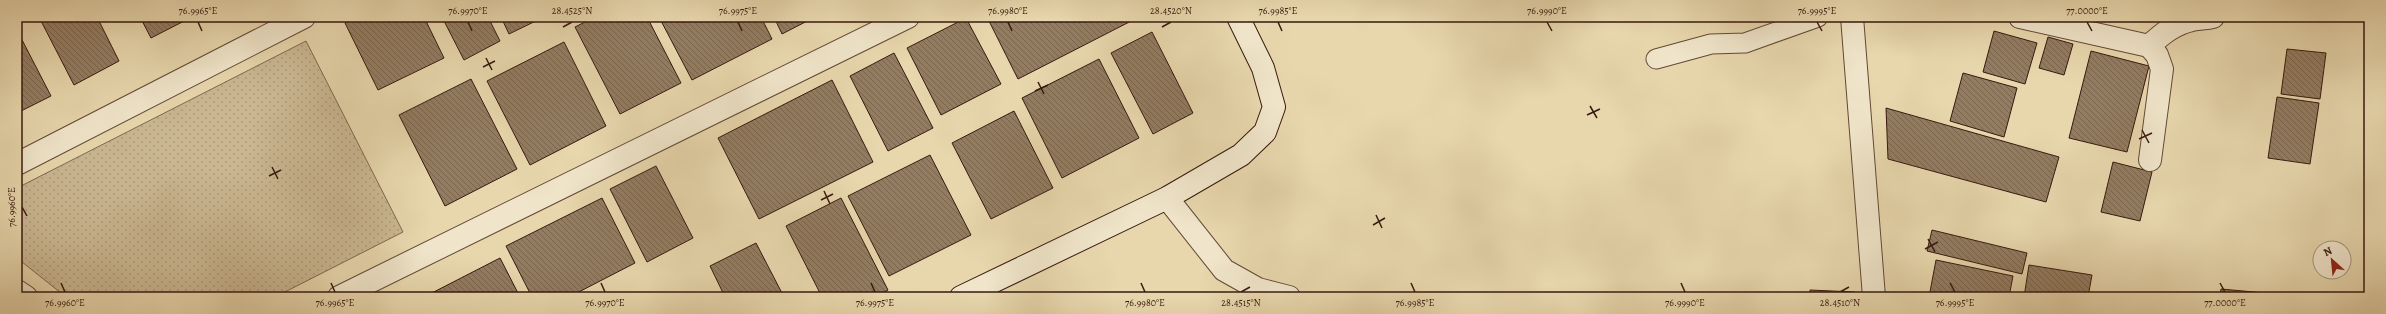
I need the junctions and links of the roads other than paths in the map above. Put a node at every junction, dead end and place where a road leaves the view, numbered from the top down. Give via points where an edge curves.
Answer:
1 (304, 17) edge
2 (1238, 17) edge
3 (1818, 17) edge
4 (1852, 17) edge
5 (2020, 17) edge
6 (2214, 17) edge
7 (905, 18) edge
8 (2150, 46) junction
9 (1656, 59) dead end
10 (2150, 160) dead end
11 (17, 164) edge
12 (1167, 198) junction
13 (17, 291) edge
14 (26, 297) edge
15 (338, 297) edge
16 (961, 297) edge
17 (1289, 297) edge
18 (1874, 297) edge

1 - 11 street
2 - 12 street via 1263,68 1274,107 1265,132 1241,155
3 - 9 lane via 1745,43 1711,44
4 - 18 street
5 - 8 street
6 - 8 street via 2192,20 2176,26 2162,34
7 - 15 street
8 - 10 street via 2157,54 2162,68
12 - 16 street
12 - 17 street via 1224,270 1258,289
13 - 14 street

